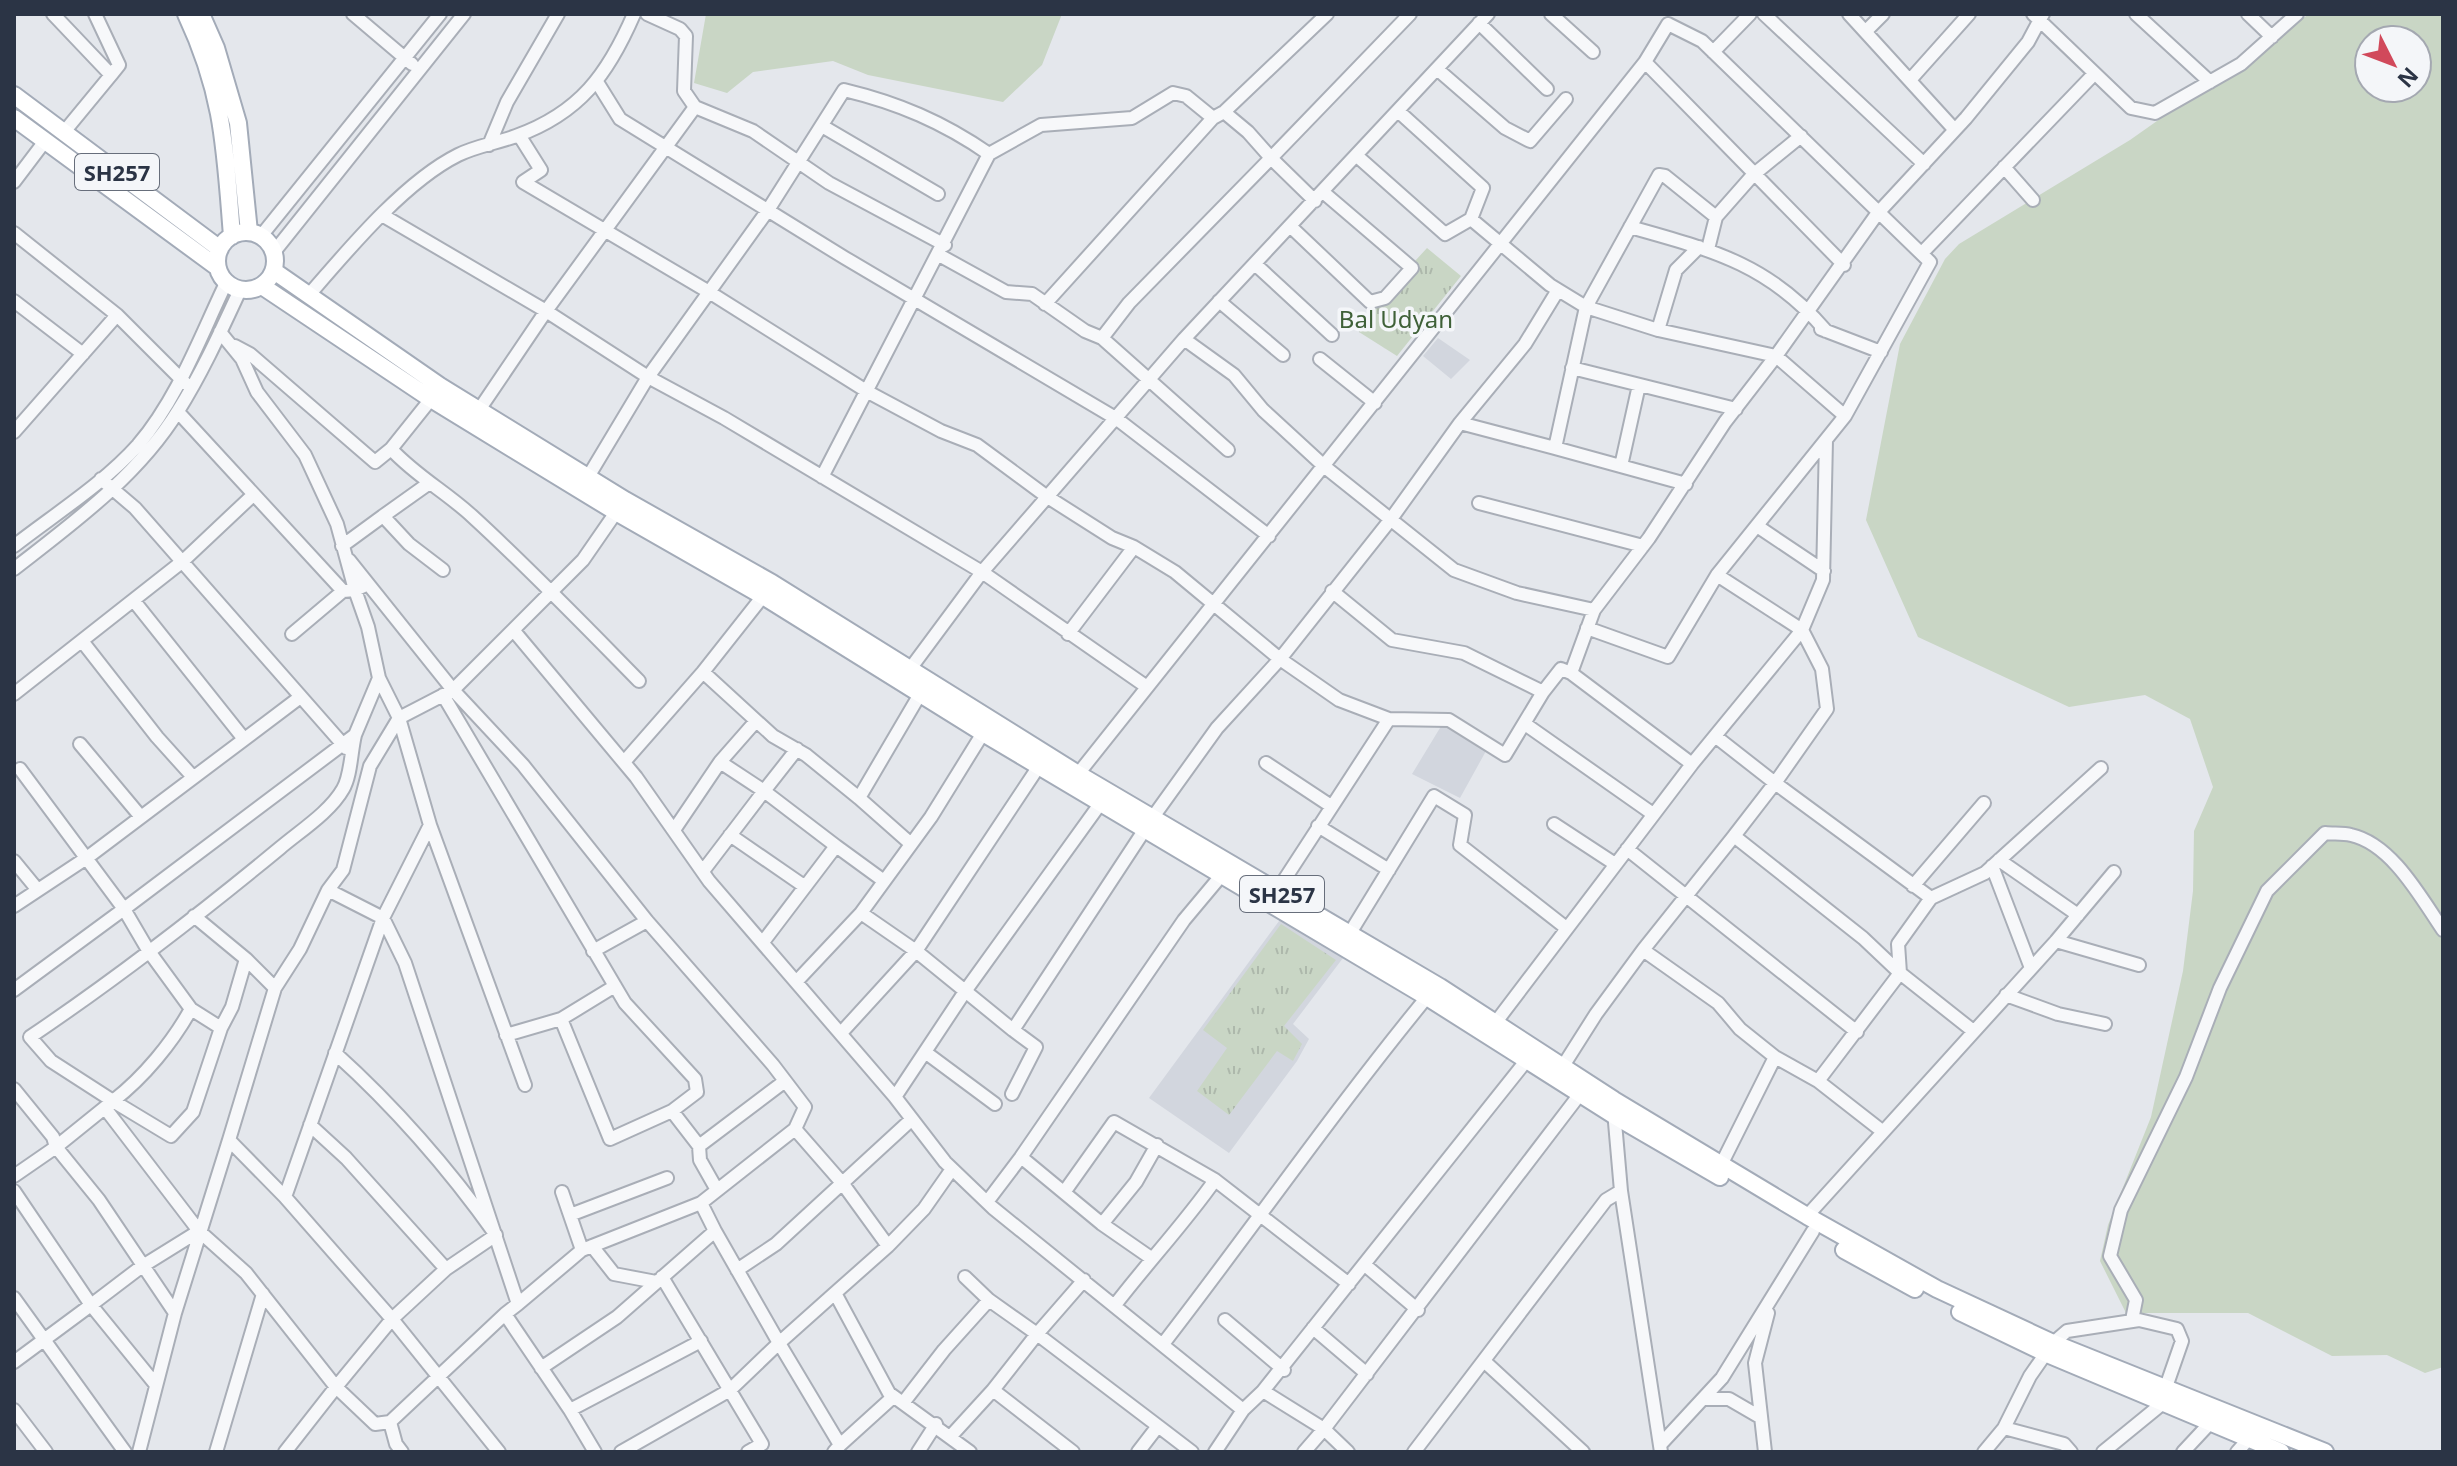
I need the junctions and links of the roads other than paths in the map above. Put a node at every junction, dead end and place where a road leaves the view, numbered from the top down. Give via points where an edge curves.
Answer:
1 (53, 14) edge
2 (95, 14) edge
3 (186, 14) edge
4 (201, 14) edge
5 (353, 14) edge
6 (440, 14) edge
7 (464, 14) edge
8 (558, 14) edge
9 (634, 14) edge
10 (647, 14) edge
11 (1327, 14) edge
12 (1551, 14) edge
13 (1750, 14) edge
14 (1764, 14) edge
15 (1849, 14) edge
16 (1883, 14) edge
17 (1969, 14) edge
18 (2136, 14) edge
19 (2248, 14) edge
20 (2297, 14) edge
21 (2039, 16) edge
22 (1401, 17) edge
23 (1483, 18) edge
24 (1666, 19) edge
25 (1866, 31) junction
26 (2272, 37) junction
27 (1593, 52) dead end
28 (1713, 52) junction
29 (406, 59) junction
30 (1645, 62) junction
31 (1437, 69) junction
32 (421, 71) junction
33 (2094, 74) junction
34 (111, 75) junction
35 (1910, 80) junction
36 (597, 82) junction
37 (2210, 82) junction
38 (1547, 89) dead end
39 (14, 95) edge
40 (1566, 99) dead end
41 (695, 107) junction
42 (1398, 111) junction
43 (1219, 115) junction
44 (14, 118) edge
45 (822, 126) junction
46 (1954, 129) junction
47 (64, 132) junction
48 (519, 135) junction
49 (1801, 136) junction
50 (45, 141) junction
51 (489, 145) junction
52 (665, 149) junction
53 (989, 154) junction
54 (1357, 156) junction
55 (1271, 158) junction
56 (800, 163) junction
57 (1924, 164) junction
58 (2004, 167) junction
59 (1753, 175) junction
60 (14, 182) edge
61 (938, 194) dead end
62 (1319, 196) junction
63 (2033, 200) dead end
64 (768, 210) junction
65 (1877, 214) junction
66 (382, 215) junction
67 (1716, 217) junction
68 (1471, 219) junction
69 (1290, 226) junction
70 (1630, 227) junction
71 (605, 232) junction
72 (14, 233) edge
73 (255, 234) junction
74 (232, 236) junction
75 (1502, 242) junction
76 (1703, 248) junction
77 (220, 249) junction
78 (942, 250) junction
79 (274, 252) junction
80 (1922, 253) junction
81 (1255, 264) junction
82 (1844, 265) junction
83 (217, 267) junction
84 (274, 271) junction
85 (233, 286) junction
86 (262, 286) junction
87 (1558, 290) junction
88 (709, 292) junction
89 (308, 296) junction
90 (916, 300) junction
91 (1219, 301) junction
92 (14, 302) edge
93 (1045, 304) junction
94 (1586, 307) junction
95 (546, 311) junction
96 (117, 315) junction
97 (1803, 315) junction
98 (1658, 330) junction
99 (220, 332) junction
100 (1332, 335) dead end
101 (1102, 338) junction
102 (1184, 339) junction
103 (229, 343) junction
104 (1881, 352) junction
105 (83, 354) junction
106 (1283, 355) dead end
107 (1776, 356) junction
108 (1320, 359) dead end
109 (1572, 368) junction
110 (648, 377) junction
111 (181, 378) junction
112 (1149, 381) junction
113 (1639, 385) junction
114 (190, 389) junction
115 (868, 392) junction
116 (431, 399) junction
117 (1375, 403) junction
118 (1736, 409) junction
119 (479, 410) junction
120 (178, 412) junction
121 (1845, 416) junction
122 (1117, 419) junction
123 (1460, 423) junction
124 (14, 432) edge
125 (1826, 440) junction
126 (1555, 448) junction
127 (391, 449) junction
128 (1228, 450) dead end
129 (1621, 466) junction
130 (1325, 467) junction
131 (588, 477) junction
132 (822, 477) junction
133 (101, 479) junction
134 (428, 484) junction
135 (1686, 484) junction
136 (112, 489) junction
137 (253, 495) junction
138 (1046, 496) junction
139 (1479, 503) dead end
140 (621, 506) junction
141 (383, 516) junction
142 (1391, 519) junction
143 (1757, 526) junction
144 (1269, 536) junction
145 (14, 546) edge
146 (1643, 546) junction
147 (1134, 547) junction
148 (343, 550) junction
149 (183, 561) junction
150 (14, 569) edge
151 (443, 570) dead end
152 (1824, 571) junction
153 (982, 572) junction
154 (1717, 575) junction
155 (368, 584) junction
156 (349, 590) junction
157 (552, 591) junction
158 (1332, 591) junction
159 (763, 596) junction
160 (134, 601) junction
161 (1214, 602) junction
162 (1594, 610) junction
163 (1587, 628) junction
164 (1802, 630) junction
165 (514, 631) junction
166 (292, 634) dead end
167 (1068, 634) junction
168 (82, 641) junction
169 (1280, 659) junction
170 (910, 669) junction
171 (703, 672) junction
172 (1571, 673) junction
173 (379, 678) junction
174 (639, 681) dead end
175 (925, 686) junction
176 (1147, 687) junction
177 (448, 692) junction
178 (1543, 692) junction
179 (14, 694) edge
180 (299, 698) junction
181 (472, 710) junction
182 (399, 718) junction
183 (1389, 719) junction
184 (756, 721) junction
185 (1525, 724) junction
186 (983, 733) junction
187 (468, 735) junction
188 (1715, 736) junction
189 (244, 739) junction
190 (80, 744) dead end
191 (349, 745) junction
192 (798, 750) junction
193 (624, 762) junction
194 (720, 762) junction
195 (1266, 763) dead end
196 (1692, 764) junction
197 (1039, 766) junction
198 (16, 768) edge
199 (2101, 768) dead end
200 (1078, 774) junction
201 (193, 777) junction
202 (1775, 783) junction
203 (764, 791) junction
204 (859, 798) junction
205 (1984, 803) dead end
206 (1100, 804) junction
207 (1331, 806) junction
208 (1653, 814) junction
209 (141, 817) junction
210 (1149, 824) junction
211 (1554, 824) dead end
212 (430, 825) junction
213 (1318, 826) junction
214 (674, 830) junction
215 (730, 835) junction
216 (1734, 836) junction
217 (911, 844) junction
218 (836, 846) junction
219 (1627, 849) junction
220 (88, 857) junction
221 (14, 861) edge
222 (1996, 863) junction
223 (1615, 864) junction
224 (1389, 870) junction
225 (703, 871) junction
226 (2114, 872) dead end
227 (1220, 877) junction
228 (884, 881) junction
229 (804, 886) junction
230 (1913, 886) junction
231 (37, 889) junction
232 (328, 890) junction
233 (1277, 891) junction
234 (1687, 894) junction
235 (1931, 898) junction
236 (14, 906) edge
237 (124, 909) junction
238 (861, 913) junction
239 (2078, 915) junction
240 (194, 916) junction
241 (383, 918) junction
242 (647, 921) junction
243 (1565, 927) junction
244 (2443, 930) edge
245 (1350, 933) junction
246 (2056, 941) junction
247 (763, 942) junction
248 (148, 950) junction
249 (1643, 950) junction
250 (593, 951) junction
251 (916, 951) junction
252 (246, 959) junction
253 (2139, 965) dead end
254 (2031, 968) junction
255 (1900, 973) junction
256 (797, 981) junction
257 (615, 986) junction
258 (275, 988) junction
259 (14, 990) edge
260 (966, 990) junction
261 (2006, 995) junction
262 (1427, 997) junction
263 (191, 1009) junction
264 (561, 1019) junction
265 (1496, 1022) junction
266 (2105, 1024) dead end
267 (221, 1028) junction
268 (1013, 1030) junction
269 (1972, 1030) junction
270 (1857, 1032) junction
271 (841, 1033) junction
272 (506, 1035) junction
273 (925, 1052) junction
274 (335, 1053) junction
275 (940, 1053) dead end
276 (1775, 1057) junction
277 (1526, 1061) junction
278 (1563, 1066) junction
279 (785, 1081) junction
280 (1818, 1081) junction
281 (525, 1085) dead end
282 (14, 1089) edge
283 (1012, 1094) dead end
284 (1580, 1094) junction
285 (895, 1097) junction
286 (109, 1104) junction
287 (995, 1104) dead end
288 (1614, 1108) junction
289 (672, 1111) junction
290 (912, 1119) junction
291 (310, 1125) junction
292 (795, 1129) junction
293 (1882, 1131) junction
294 (229, 1140) junction
295 (1157, 1145) junction
296 (699, 1146) junction
297 (56, 1147) junction
298 (1021, 1157) junction
299 (1721, 1165) junction
300 (952, 1169) junction
301 (14, 1176) edge
302 (667, 1178) dead end
303 (1215, 1180) junction
304 (460, 1184) junction
305 (843, 1184) junction
306 (717, 1190) junction
307 (14, 1191) edge
308 (1065, 1191) junction
309 (1621, 1191) junction
310 (562, 1192) dead end
311 (483, 1195) junction
312 (285, 1197) junction
313 (987, 1202) junction
314 (701, 1203) junction
315 (570, 1215) junction
316 (1263, 1215) junction
317 (1102, 1224) junction
318 (1810, 1224) junction
319 (199, 1231) junction
320 (715, 1231) junction
321 (496, 1235) junction
322 (888, 1246) junction
323 (587, 1248) junction
324 (1151, 1258) junction
325 (1365, 1265) junction
326 (141, 1267) junction
327 (446, 1269) junction
328 (737, 1270) junction
329 (965, 1277) dead end
330 (659, 1280) junction
331 (1084, 1280) junction
332 (1349, 1284) junction
333 (835, 1293) junction
334 (263, 1294) junction
335 (14, 1298) edge
336 (989, 1300) junction
337 (1771, 1302) junction
338 (518, 1304) junction
339 (91, 1305) junction
340 (1115, 1305) junction
341 (1418, 1310) junction
342 (175, 1313) junction
343 (505, 1314) junction
344 (392, 1319) junction
345 (1225, 1320) dead end
346 (2132, 1320) junction
347 (1313, 1328) junction
348 (1037, 1334) junction
349 (45, 1340) junction
350 (701, 1341) junction
351 (779, 1343) junction
352 (1163, 1344) junction
353 (2049, 1348) junction
354 (1484, 1361) junction
355 (14, 1362) edge
356 (541, 1368) junction
357 (1284, 1370) junction
358 (438, 1374) junction
359 (1367, 1374) junction
360 (156, 1385) junction
361 (336, 1387) junction
362 (730, 1390) junction
363 (993, 1390) junction
364 (1263, 1391) junction
365 (892, 1395) junction
366 (2165, 1395) junction
367 (1706, 1399) junction
368 (14, 1410) edge
369 (570, 1410) junction
370 (1243, 1410) junction
371 (1760, 1417) junction
372 (390, 1422) junction
373 (2211, 1422) junction
374 (936, 1424) junction
375 (1158, 1426) junction
376 (2004, 1428) junction
377 (1324, 1429) junction
378 (2253, 1434) junction
379 (950, 1437) junction
380 (1418, 1447) edge
381 (837, 1448) edge
382 (395, 1449) edge
383 (1660, 1449) edge
384 (46, 1452) edge
385 (125, 1452) edge
386 (139, 1452) edge
387 (216, 1452) edge
388 (285, 1452) edge
389 (499, 1452) edge
390 (595, 1452) edge
391 (621, 1452) edge
392 (748, 1452) edge
393 (918, 1452) edge
394 (970, 1452) edge
395 (1073, 1452) edge
396 (1138, 1452) edge
397 (1192, 1452) edge
398 (1215, 1452) edge
399 (1304, 1452) edge
400 (1348, 1452) edge
401 (1434, 1452) edge
402 (1583, 1452) edge
403 (1765, 1452) edge
404 (1984, 1452) edge
405 (2071, 1452) edge
406 (2103, 1452) edge
407 (2183, 1452) edge
408 (2237, 1452) edge
409 (2281, 1452) edge
410 (2325, 1452) edge

1 - 34 street
2 - 34 street via 119,65
3 - 74 main road via 220,106
4 - 73 main road via 238,123
5 - 29 street
6 - 29 street
7 - 32 street
8 - 51 street via 507,102
9 - 36 street via 615,59
10 - 41 street via 684,31 684,91
11 - 43 street
12 - 27 street
13 - 28 street
14 - 57 street
15 - 25 street
16 - 25 street
17 - 35 street
18 - 37 street
19 - 26 street
20 - 26 street
21 - 33 street
21 - 46 street via 2028,42
22 - 55 street
23 - 31 street
23 - 38 street
24 - 28 street
24 - 30 street
25 - 35 street
26 - 37 street
28 - 49 street
29 - 32 street
29 - 73 street
30 - 59 street
30 - 75 street
31 - 40 street via 1505,128 1530,141
31 - 42 street
32 - 79 street
33 - 37 street via 2131,108 2155,113
33 - 58 street
34 - 47 street
35 - 46 street
36 - 48 street via 562,113
36 - 52 street via 620,119
39 - 47 main road, SH257
41 - 52 street
41 - 56 street via 753,131
42 - 54 street
42 - 68 street via 1483,188
43 - 53 street via 1173,93 1132,118 1041,125
43 - 55 street via 1248,132
43 - 93 street
44 - 50 main road, SH257
45 - 53 street via 844,90 894,102 953,129
45 - 56 street
45 - 61 street
46 - 57 street
47 - 77 main road, SH257
48 - 51 street
48 - 71 street via 541,170 523,182
49 - 59 street
49 - 65 street
50 - 60 street
50 - 83 main road, SH257
51 - 66 street via 457,155
52 - 64 street
52 - 71 street
53 - 78 street
54 - 62 street
54 - 68 street via 1445,234
55 - 62 street
55 - 101 street via 1129,303
56 - 64 street
56 - 78 street
57 - 65 street
58 - 63 street
58 - 80 street
59 - 67 street
59 - 82 street
62 - 69 street
62 - 69 street via 1412,268 1385,298 1370,302
64 - 88 street
64 - 90 street
65 - 80 street
65 - 82 street
66 - 89 street
66 - 95 street
67 - 70 street via 1662,174
67 - 76 street
68 - 75 street
69 - 81 street
70 - 76 street
70 - 94 street
71 - 88 street
71 - 95 street
72 - 96 street
73 - 74 main road
73 - 79 main road
74 - 77 main road
75 - 87 street
75 - 117 street
76 - 97 street via 1756,270
76 - 98 street via 1676,270
77 - 83 main road
78 - 90 street
78 - 93 street via 1006,292 1032,294
79 - 84 main road
80 - 104 street via 1930,266
81 - 91 street
81 - 100 street
82 - 97 street
83 - 85 main road
84 - 86 main road
84 - 89 main road, SH257
85 - 86 main road
85 - 99 street
85 - 111 street
86 - 116 main road, SH257
87 - 94 street
87 - 123 street via 1525,344
88 - 110 street
88 - 115 street
89 - 119 main road, SH257
90 - 115 street
90 - 122 street
91 - 102 street
91 - 106 street
92 - 105 street
93 - 101 street
94 - 98 street
94 - 109 street
95 - 110 street
95 - 119 street
96 - 105 street
96 - 111 street
97 - 104 street via 1826,331
97 - 107 street
98 - 107 street
99 - 103 street
99 - 114 street
101 - 112 street
102 - 112 street
102 - 130 street via 1234,375
103 - 127 street via 250,354 375,462
103 - 148 street via 257,392 305,455 337,524
104 - 121 street
105 - 124 street
107 - 118 street
107 - 121 street
108 - 117 street
109 - 113 street
109 - 126 street
110 - 131 street
110 - 132 street
111 - 114 street
111 - 133 street via 140,443
112 - 122 street
112 - 128 street
113 - 118 street
113 - 129 street
114 - 120 street
115 - 132 street
115 - 138 street via 977,445
116 - 127 street
116 - 140 main road, SH257
117 - 130 street
118 - 135 street
119 - 131 main road, SH257
120 - 136 street
120 - 137 street
121 - 125 street
122 - 138 street
122 - 144 street
123 - 126 street
123 - 142 street
125 - 143 street
125 - 152 street
126 - 129 street
127 - 134 street
129 - 135 street
130 - 142 street
130 - 144 street
131 - 140 main road, SH257
132 - 153 street
133 - 136 street
133 - 145 street
134 - 141 street
134 - 157 street via 468,512
135 - 146 street
136 - 149 street
136 - 150 street
137 - 149 street
137 - 156 street
138 - 147 street
138 - 153 street
139 - 146 street
140 - 157 street via 583,560
140 - 159 main road, SH257
140 - 170 main road, SH257 via 772,583
141 - 148 street
141 - 151 street
142 - 158 street
142 - 162 street via 1454,570 1517,593
143 - 152 street
143 - 154 street
144 - 161 street
146 - 162 street
147 - 161 street
147 - 167 street
148 - 155 street
148 - 156 street
149 - 160 street
149 - 180 street
152 - 164 street
153 - 167 street
153 - 170 street
154 - 163 street via 1668,657
154 - 164 street
155 - 156 street
155 - 177 street
156 - 166 street
156 - 173 street via 368,627
157 - 165 street
157 - 174 street
158 - 169 street
158 - 178 street via 1392,640 1464,653
159 - 171 street
159 - 175 main road, SH257
160 - 168 street
160 - 189 street
161 - 169 street
161 - 176 street
162 - 163 street
163 - 172 street
164 - 188 street
164 - 202 street via 1822,669 1827,709
165 - 177 street
165 - 193 street
167 - 176 street
168 - 179 street
168 - 201 street
169 - 183 street via 1339,700
169 - 210 street via 1217,728
170 - 175 main road, SH257
171 - 184 street
171 - 193 street
172 - 178 street via 1561,669
172 - 196 street
173 - 182 street
173 - 191 street
175 - 186 main road, SH257
175 - 200 main road, SH257
175 - 204 street
176 - 200 street
177 - 181 street
177 - 182 street
177 - 187 street
178 - 185 street
180 - 189 street
180 - 191 street
181 - 187 street
181 - 242 street via 523,765
182 - 212 street
182 - 232 street via 370,766 343,870
183 - 185 street via 1449,720 1505,755
183 - 207 street
184 - 192 street
184 - 194 street
185 - 208 street
186 - 197 main road, SH257
186 - 217 street
187 - 250 street
188 - 196 street
188 - 202 street
189 - 201 street
190 - 209 street
191 - 237 street
191 - 240 street via 344,788 303,829
192 - 203 street
192 - 204 street
193 - 214 street
194 - 203 street
194 - 214 street
195 - 207 street
196 - 208 street
197 - 206 main road, SH257
197 - 251 street
198 - 220 street
199 - 222 street
200 - 210 main road, SH257
201 - 209 street
202 - 216 street
202 - 230 street
203 - 215 street
203 - 218 street
204 - 217 street
205 - 230 street
206 - 210 main road, SH257
206 - 260 street
207 - 213 street
208 - 219 street
209 - 220 street
210 - 227 main road, SH257
210 - 233 main road, SH257
210 - 268 street
211 - 223 street
212 - 241 street
212 - 272 street
213 - 224 street
213 - 233 street
214 - 225 street
215 - 225 street
215 - 229 street
216 - 234 street
216 - 255 street
217 - 228 street
218 - 228 street
218 - 229 street
219 - 223 street
219 - 234 street
220 - 231 street
220 - 237 street
221 - 231 street
222 - 235 street
222 - 239 street
222 - 254 street
223 - 243 street
224 - 243 street via 1434,796 1465,815 1460,845
224 - 245 street
225 - 247 street
226 - 239 street
227 - 262 main road, SH257
227 - 298 street via 1175,933
228 - 238 street
229 - 247 street
230 - 235 street
231 - 236 street
232 - 241 street
232 - 258 street
233 - 245 main road, SH257
234 - 249 street
234 - 270 street
235 - 255 street via 1898,944
237 - 248 street
237 - 259 street
238 - 251 street
238 - 256 street
239 - 246 street
240 - 248 street
240 - 252 street
241 - 274 street
241 - 311 street via 405,963
242 - 250 street
242 - 279 street
243 - 265 street
244 - 346 street via 2378,848 2352,835 2325,833 2267,891 2121,1210 2110,1256 2136,1300
245 - 265 main road, SH257
246 - 253 street
246 - 254 street
247 - 256 street
248 - 263 street
248 - 286 street via 30,1037 51,1061
249 - 276 street via 1718,1003
249 - 278 street
250 - 257 street
251 - 260 street
251 - 271 street
252 - 258 street
252 - 267 street
254 - 261 street
255 - 269 street
255 - 270 street
256 - 271 street
257 - 264 street
257 - 289 street via 695,1079 697,1092
258 - 294 street
260 - 268 street
260 - 273 street
261 - 266 street
261 - 269 street
262 - 277 main road, SH257
262 - 316 street
263 - 267 street
263 - 286 street via 176,1036 134,1085
264 - 272 street
264 - 289 street via 610,1139
265 - 278 main road, SH257
267 - 286 street via 193,1112 171,1136
268 - 283 street via 1036,1047
269 - 293 street
270 - 280 street
271 - 285 street
272 - 281 street
273 - 275 street
273 - 285 street
273 - 287 street
274 - 291 street
274 - 304 street via 376,1090
276 - 280 street
276 - 299 street
277 - 284 main road, SH257
277 - 325 street
278 - 288 main road, SH257
279 - 292 street via 805,1107
279 - 296 street
280 - 293 street
282 - 297 street
284 - 288 main road, SH257
284 - 341 street
285 - 290 street
286 - 297 street
286 - 319 street
288 - 299 main road, SH257
288 - 309 street
288 - 318 main road, SH257
289 - 296 street
290 - 300 street
290 - 305 street
291 - 312 street
291 - 327 street
292 - 305 street
292 - 306 street
293 - 318 street
294 - 312 street
294 - 319 street
295 - 303 street
295 - 308 street via 1114,1122
295 - 317 street
296 - 306 street via 700,1160
297 - 301 street
297 - 326 street via 99,1200
298 - 308 street
298 - 313 street
299 - 318 main road, SH257
300 - 313 street
300 - 322 street via 924,1209
302 - 315 street
303 - 316 street
303 - 324 street
304 - 311 street
304 - 321 street
305 - 322 street
305 - 328 street via 776,1244
306 - 314 street
307 - 339 street
308 - 317 street
309 - 354 street via 1606,1200
309 - 383 street
310 - 315 street
311 - 321 street
312 - 344 street
313 - 331 street
314 - 320 street
314 - 323 street
315 - 323 street
316 - 332 street
316 - 352 street
317 - 324 street
318 - 337 street
318 - 353 main road, SH257 via 1881,1272
319 - 326 street
319 - 334 street
319 - 342 street via 196,1256
320 - 328 street
320 - 330 street
321 - 327 street
321 - 338 street
322 - 333 street
323 - 330 street via 614,1274
323 - 338 street
324 - 340 street
325 - 332 street
325 - 341 street
326 - 339 street
326 - 342 street
327 - 344 street
328 - 351 street
329 - 336 street
330 - 350 street
330 - 356 street via 617,1317
331 - 340 street
331 - 348 street
332 - 347 street
333 - 351 street
333 - 365 street
334 - 361 street
334 - 387 street
335 - 349 street
336 - 348 street
336 - 365 street via 944,1350
337 - 367 street
337 - 371 street via 1755,1363
338 - 343 street
339 - 349 street
339 - 360 street
340 - 352 street
341 - 359 street
342 - 360 street
343 - 356 street
343 - 358 street
344 - 358 street
344 - 361 street
345 - 357 street
346 - 353 street via 2067,1331
346 - 366 street via 2181,1333
347 - 357 street
347 - 359 street
348 - 363 street
348 - 375 street
349 - 355 street
349 - 385 street
350 - 362 street
350 - 369 street
351 - 362 street
351 - 381 street
352 - 370 street
353 - 366 main road, SH257
353 - 376 street
354 - 380 street
354 - 402 street
356 - 369 street
357 - 364 street
358 - 372 street
358 - 389 street
359 - 377 street
360 - 386 street
361 - 372 street via 375,1424
361 - 388 street
362 - 391 street
362 - 392 street via 762,1444
363 - 379 street
363 - 395 street
364 - 370 street
364 - 377 street
365 - 374 street
365 - 381 street
366 - 373 main road, SH257
366 - 378 main road, SH257
366 - 406 street
367 - 371 street via 1729,1399
367 - 383 street
368 - 384 street
369 - 390 street
370 - 398 street
371 - 403 street
372 - 382 street
373 - 378 main road, SH257
373 - 407 street
374 - 379 street
374 - 393 street
375 - 396 street
375 - 397 street
376 - 404 street
376 - 405 street via 2064,1444
377 - 399 street
377 - 400 street
378 - 408 street
378 - 409 main road, SH257
378 - 410 main road, SH257
379 - 394 street
380 - 401 street

